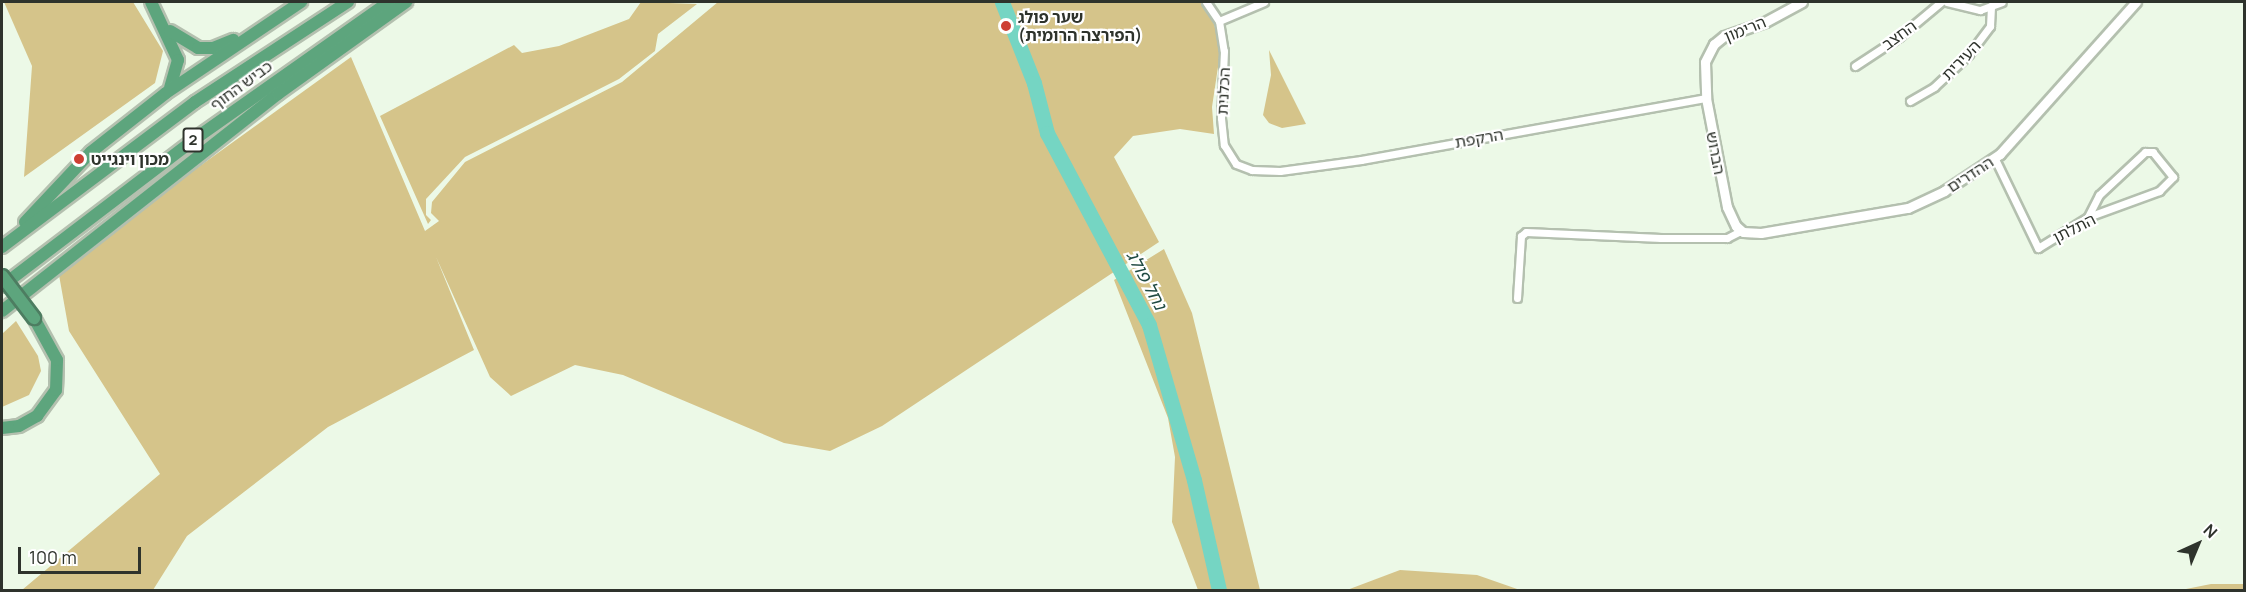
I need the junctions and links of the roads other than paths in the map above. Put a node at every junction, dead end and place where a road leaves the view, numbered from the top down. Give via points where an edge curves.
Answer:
1 (151, 2) edge
2 (301, 2) edge
3 (348, 2) edge
4 (389, 2) edge
5 (406, 2) edge
6 (1206, 2) edge
7 (1264, 2) edge
8 (1802, 2) edge
9 (1941, 2) edge
10 (1947, 2) edge
11 (2002, 2) edge
12 (2136, 2) edge
13 (1991, 6) junction
14 (1218, 21) junction
15 (165, 25) junction
16 (253, 31) junction
17 (1855, 66) dead end
18 (1704, 71) joint
19 (166, 93) junction
20 (1706, 98) junction
21 (1910, 100) dead end
22 (1995, 159) junction
23 (1252, 170) joint
24 (2088, 218) junction
25 (1741, 231) junction
26 (3, 246) edge
27 (2, 276) edge
28 (2, 286) edge
29 (1517, 298) dead end
30 (2, 311) edge
31 (2, 429) edge

1 - 15 highway
2 - 16 highway
3 - 26 highway, כביש החוף / 2 via 195,102
4 - 28 highway, כביש החוף / 2 via 199,136
5 - 30 highway via 278,94
6 - 14 street, הכלנית
7 - 14 street
8 - 18 street, הרימון via 1765,22 1719,39 1708,55
9 - 17 street, החצב via 1899,38
10 - 13 street via 1980,10
11 - 13 street
12 - 22 street, ההדרים
13 - 21 street, העירית via 1990,26 1969,54 1934,87
14 - 23 street, הכלנית via 1224,51 1224,144 1236,164
15 - 16 highway via 179,39 198,48 213,48
15 - 19 highway via 178,60 176,78
16 - 19 highway
18 - 20 street, הברוש
19 - 26 highway via 84,158
20 - 23 street, הרקפת via 1361,160 1280,171
20 - 25 street, הברוש via 1727,207
22 - 24 street, התלתן via 2038,248
22 - 25 street, ההדרים via 1939,195 1908,208 1761,233
24 - 24 street, התלתן via 2168,186 2172,174 2153,152 2145,152 2099,195
25 - 29 street via 1727,238 1526,232 1521,236
27 - 31 highway, bridge via 57,360 56,390 37,416 19,426

